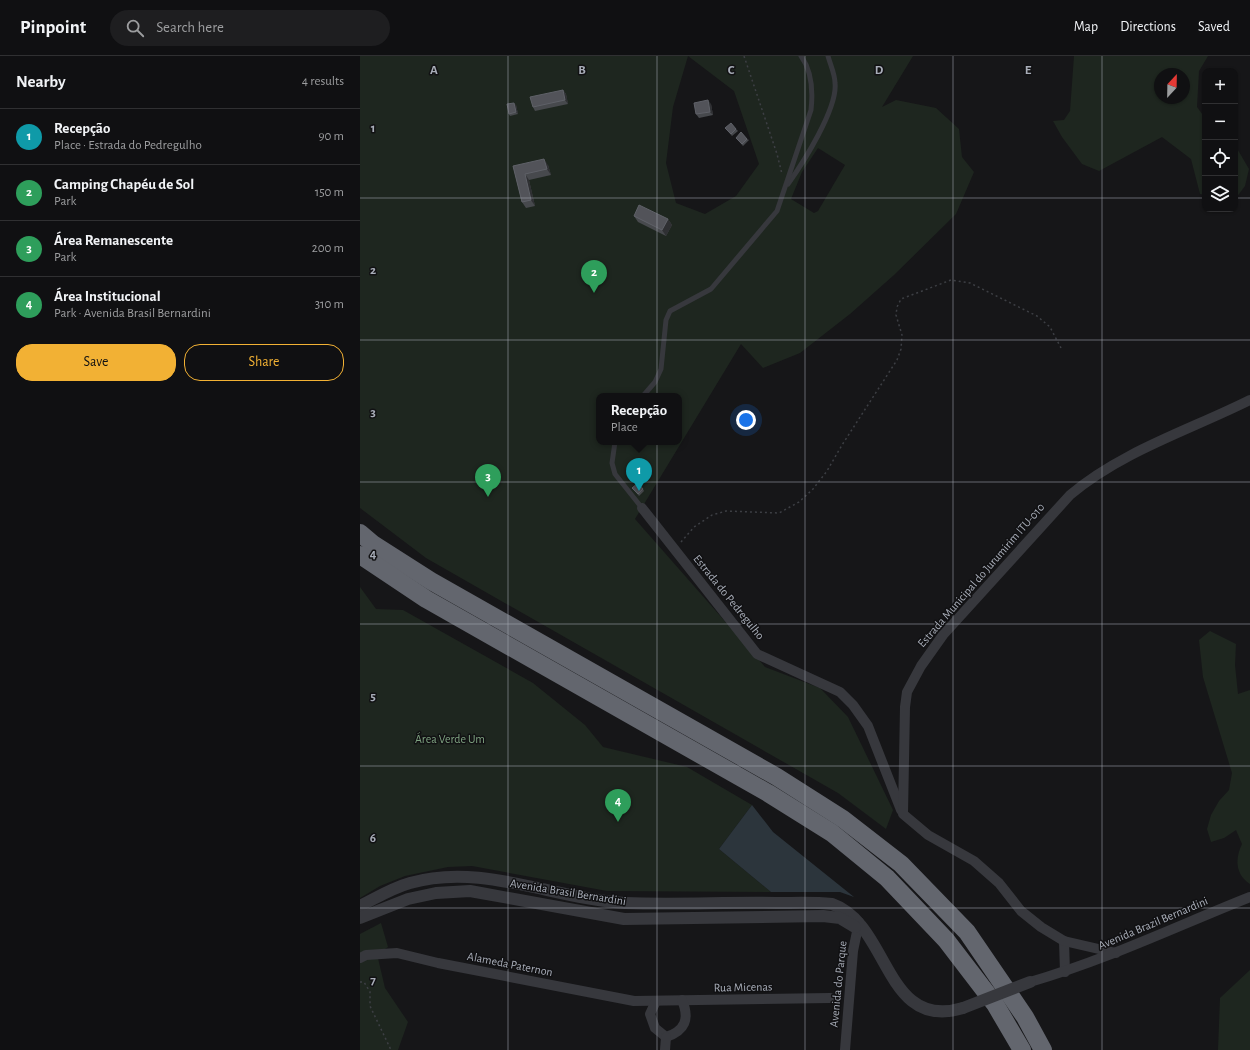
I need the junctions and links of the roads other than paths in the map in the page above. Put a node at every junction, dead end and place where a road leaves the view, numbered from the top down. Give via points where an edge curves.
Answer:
1 (801, 56) edge
2 (828, 56) edge
3 (785, 189) junction
4 (646, 393) edge
5 (1250, 400) edge
6 (615, 445) edge
7 (642, 508) joint
8 (360, 533) edge
9 (360, 555) edge
10 (903, 814) junction
11 (1250, 897) edge
12 (360, 906) edge
13 (360, 918) edge
14 (861, 928) junction
15 (1064, 941) junction
16 (1116, 953) junction
17 (360, 958) edge
18 (1065, 972) junction
19 (1030, 982) joint
20 (830, 998) dead end
21 (682, 1000) junction
22 (656, 1001) junction
23 (666, 1038) junction
24 (665, 1050) edge
25 (845, 1050) edge
26 (1022, 1050) edge
27 (1043, 1050) edge

1 - 3 lane via 806,62 813,92 811,110
2 - 3 lane via 836,83 829,114
3 - 4 lane via 777,211 710,290 670,312 666,320 661,369
5 - 10 street, Estrada Municipal do Jurumirim ITU-010 via 1131,455 1088,479 1048,518 944,635 921,666 907,692
6 - 7 lane via 612,463 614,474
7 - 10 street, Estrada do Pedregulho via 757,654 840,692 853,705 868,726
8 - 27 highway via 431,581 777,777 843,819 901,864 967,932 1025,1017
9 - 26 highway via 426,599 768,793 832,833 887,878 946,940 995,1004
10 - 15 street via 928,835 974,861 999,883 1021,911 1041,928
11 - 16 street, Avenida Brazil Bernardini
12 - 14 street, Avenida Brasil Bernardini via 410,883 426,879 468,877 625,903 821,903 839,907
13 - 14 street, Avenida Brasil Bernardini via 408,899 436,893 470,892 624,919 823,916 840,918
14 - 19 street, Avenida Brasil Bernardini, bridge via 906,997 919,1007 936,1013 963,1008
14 - 25 street, Avenida do Parque via 853,951
15 - 16 street
15 - 18 street
16 - 18 street, Avenida Brazil Bernardini
17 - 22 street, Alameda Paternon via 366,955 397,953 634,1001
18 - 19 street, Avenida Brazil Bernardini
20 - 21 street, Rua Micenas
21 - 22 street, Rua Micenas
21 - 23 street via 686,1010 686,1021 677,1033
22 - 23 street via 650,1014 654,1028
23 - 24 street

